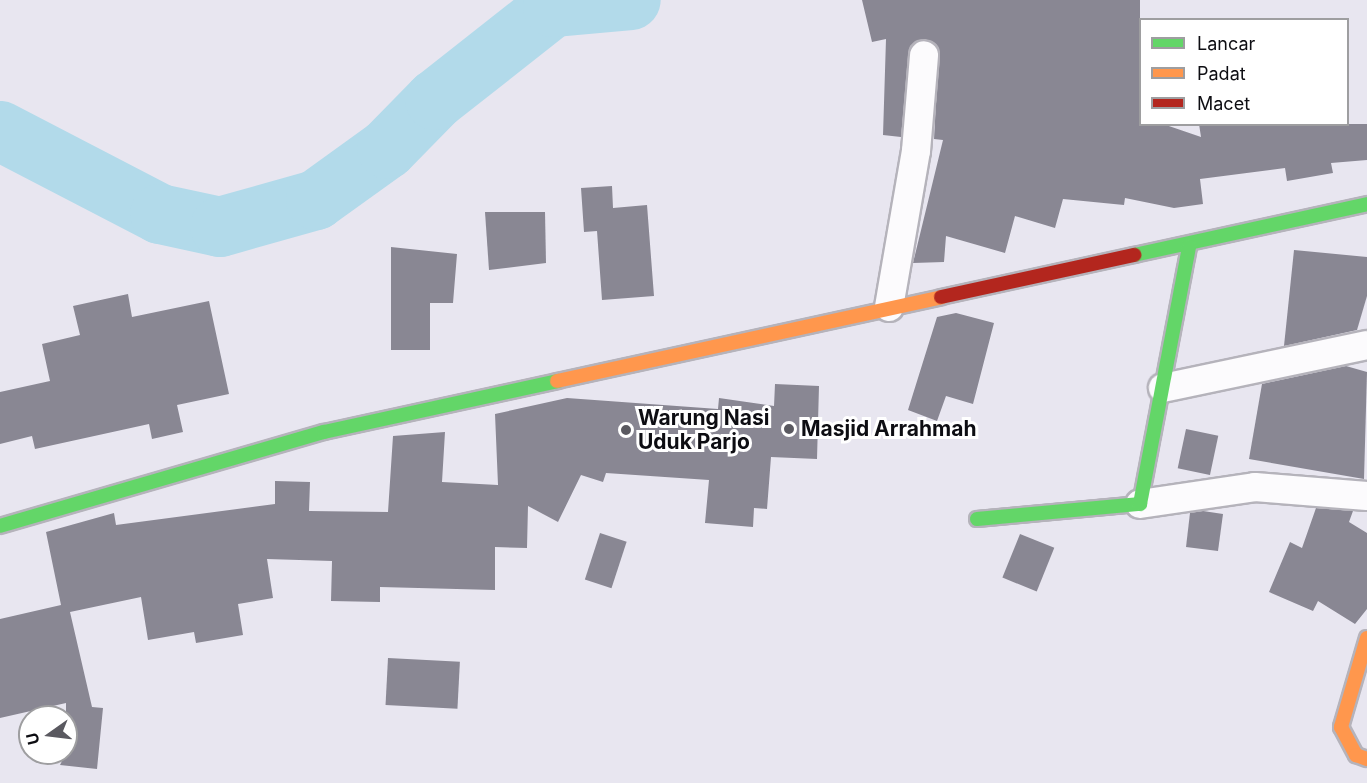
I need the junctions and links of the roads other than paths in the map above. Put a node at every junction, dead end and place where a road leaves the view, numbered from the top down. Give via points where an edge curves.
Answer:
1 (924, 55) dead end
2 (1367, 204) edge
3 (1189, 247) junction
4 (889, 307) junction
5 (1367, 345) edge
6 (1163, 388) junction
7 (1367, 496) edge
8 (1140, 504) junction
9 (978, 519) dead end
10 (0, 526) edge
11 (1367, 638) edge
12 (1367, 759) edge

1 - 4 street via 916,152
2 - 3 street
3 - 4 street
3 - 6 street
4 - 10 street via 324,432
5 - 6 street
6 - 8 street
7 - 8 street via 1255,487
8 - 9 street
11 - 12 street via 1341,727 1356,756

